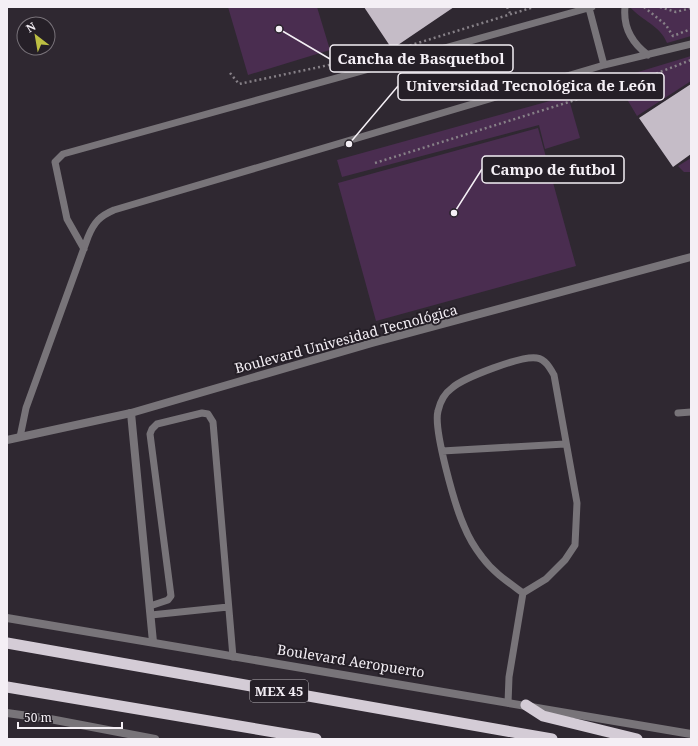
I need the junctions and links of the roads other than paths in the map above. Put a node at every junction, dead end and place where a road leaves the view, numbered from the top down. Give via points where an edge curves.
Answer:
1 (625, 7) edge
2 (590, 8) edge
3 (691, 44) edge
4 (648, 55) junction
5 (604, 65) junction
6 (84, 249) junction
7 (691, 257) edge
8 (691, 412) edge
9 (132, 413) junction
10 (678, 413) dead end
11 (20, 437) junction
12 (7, 440) edge
13 (565, 444) junction
14 (442, 451) junction
15 (523, 593) junction
16 (150, 606) junction
17 (228, 607) junction
18 (150, 615) junction
19 (7, 618) edge
20 (153, 642) junction
21 (7, 643) edge
22 (233, 657) junction
23 (7, 687) edge
24 (508, 702) junction
25 (526, 705) junction
26 (7, 713) edge
27 (691, 734) edge
28 (155, 739) edge
29 (316, 739) edge
30 (552, 739) edge
31 (637, 739) edge

1 - 4 lane via 625,18 630,34 635,43
2 - 5 lane
2 - 6 lane via 64,154 55,162 67,219
3 - 4 lane
4 - 5 lane
5 - 6 lane via 114,210 98,219
6 - 11 lane via 26,408
7 - 9 street, Boulevard Univesidad Tecnológica via 372,343
8 - 10 lane
9 - 11 street, Boulevard Univesidad Tecnológica
9 - 16 street
11 - 12 street, Boulevard Univesidad Tecnológica
13 - 14 lane
13 - 14 lane via 554,375 547,364 537,358 519,360 477,374 456,384 447,392 437,412
13 - 15 lane via 577,503 575,545 565,560 546,579
14 - 15 lane via 458,510 481,556 497,575
15 - 24 lane via 509,677
16 - 17 lane via 168,600 171,596 150,434 157,424 202,413 208,414 213,422
16 - 18 street
17 - 18 lane
17 - 22 lane
18 - 20 street
19 - 20 street, Boulevard Aeropuerto
20 - 22 street, Boulevard Aeropuerto
21 - 30 highway, MEX 45
22 - 24 street, Boulevard Aeropuerto
23 - 29 highway
24 - 25 street, Boulevard Aeropuerto
25 - 27 street, Boulevard Aeropuerto
25 - 31 highway via 543,716
26 - 28 street

